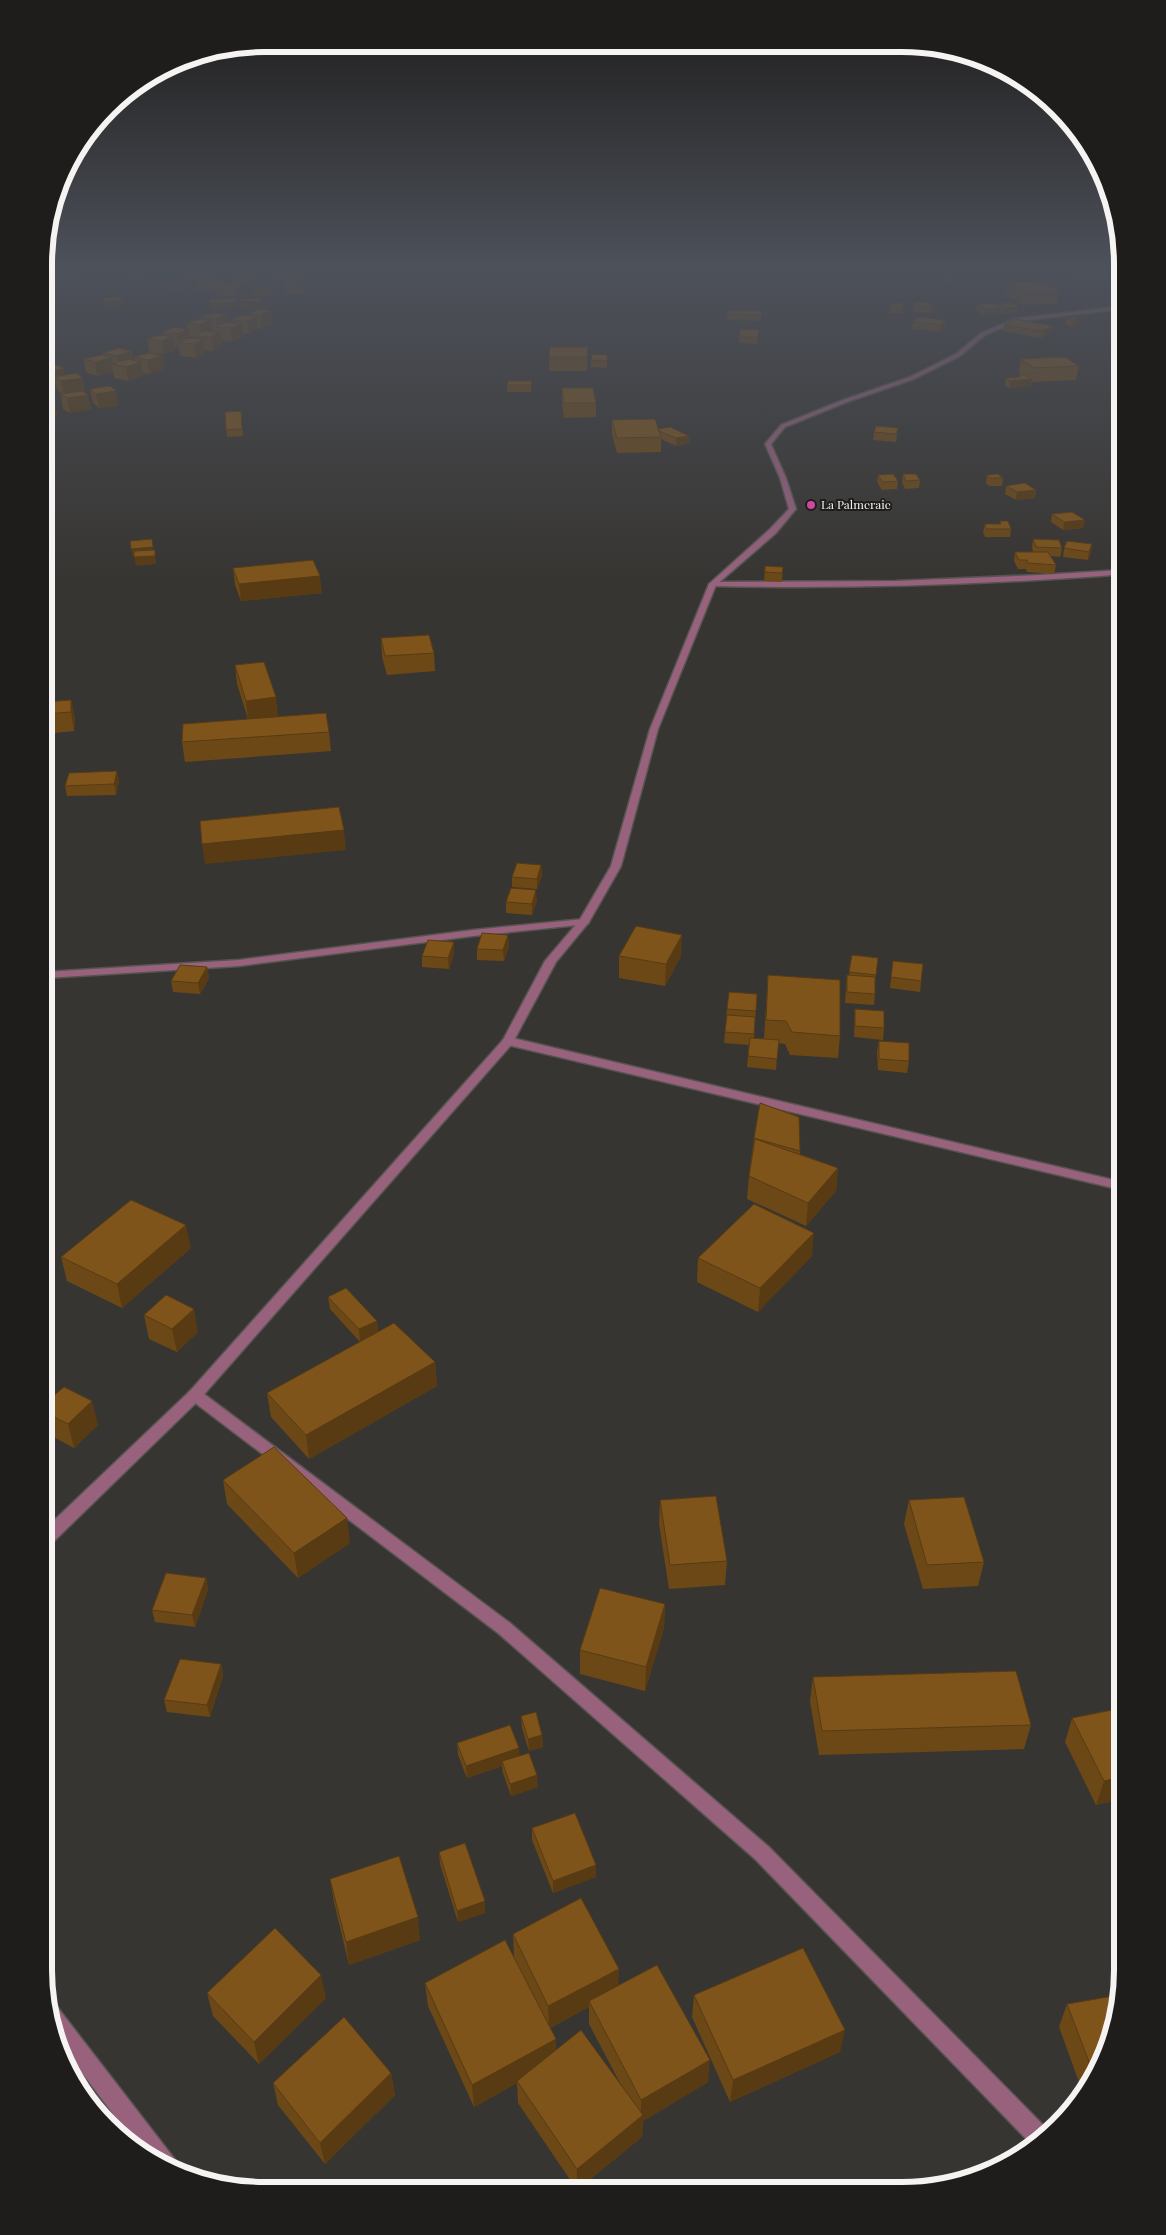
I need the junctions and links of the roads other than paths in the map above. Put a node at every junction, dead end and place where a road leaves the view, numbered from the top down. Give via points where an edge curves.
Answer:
1 (923, 372) edge
2 (1114, 573) edge
3 (713, 584) junction
4 (584, 922) junction
5 (52, 975) edge
6 (508, 1042) junction
7 (1114, 1184) edge
8 (195, 1395) junction
9 (52, 1532) edge
10 (61, 2028) edge
11 (1037, 2134) edge
12 (155, 2151) edge

1 - 3 street via 783,426 768,444 793,509
2 - 3 street via 915,582 765,586
3 - 4 street via 654,729 616,866
4 - 5 street via 239,963
4 - 6 street via 551,961
6 - 7 street
6 - 8 street
8 - 9 street
8 - 11 street via 504,1628 762,1853
10 - 12 street

